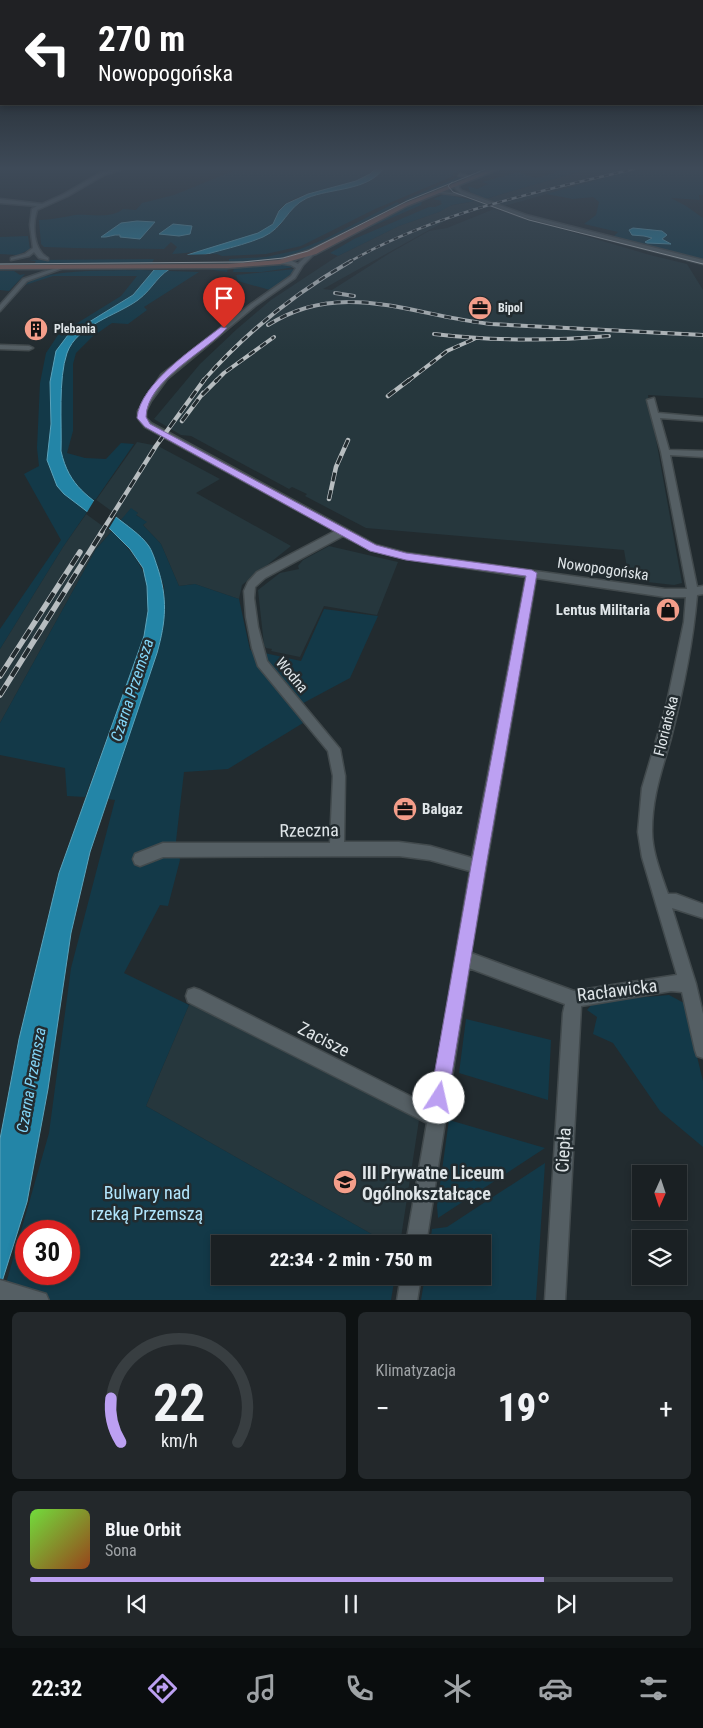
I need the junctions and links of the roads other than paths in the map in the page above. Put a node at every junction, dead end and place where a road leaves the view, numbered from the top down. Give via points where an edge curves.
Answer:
1 (33, 230) edge
2 (339, 230) edge
3 (356, 230) edge
4 (575, 230) edge
5 (35, 250) junction
6 (313, 252) junction
7 (46, 258) junction
8 (3, 260) edge
9 (280, 262) junction
10 (703, 262) edge
11 (21, 267) junction
12 (62, 267) junction
13 (299, 267) junction
14 (25, 280) junction
15 (0, 309) edge
16 (0, 347) edge
17 (29, 348) dead end
18 (651, 400) dead end
19 (656, 415) junction
20 (703, 419) edge
21 (665, 452) junction
22 (703, 454) edge
23 (342, 532) junction
24 (532, 573) junction
25 (697, 591) edge
26 (337, 848) junction
27 (140, 859) dead end
28 (478, 866) junction
29 (662, 901) junction
30 (703, 911) edge
31 (463, 958) junction
32 (688, 984) junction
33 (194, 996) dead end
34 (574, 999) junction
35 (703, 1050) edge
36 (436, 1118) junction
37 (417, 1235) edge
38 (410, 1285) edge
39 (7, 1292) edge
40 (39, 1300) edge
41 (408, 1300) edge
42 (555, 1300) edge

1 - 5 street
2 - 7 main road via 312,243 278,253 208,258
3 - 6 main road
4 - 10 street
5 - 7 street
5 - 8 street
6 - 9 main road
6 - 13 street
7 - 8 main road
8 - 11 main road
9 - 12 main road via 241,266
9 - 13 street
11 - 12 main road
11 - 14 street via 27,273
12 - 14 street
13 - 23 street, Nowopogońska via 294,278 235,319 164,376 142,411 142,418 148,426
14 - 15 street
16 - 17 street
18 - 19 street, Floriańska
19 - 20 street
19 - 21 street, Floriańska
21 - 22 street
21 - 25 street, Floriańska via 692,587
23 - 24 street, Nowopogońska via 373,548 406,556
23 - 26 street, Wodna via 261,575 249,591 262,663 334,749 338,776
24 - 25 street, Nowopogońska via 665,593
24 - 28 street
25 - 29 street, Floriańska via 674,698 645,808 645,832
26 - 27 street, Rzeczna via 163,850
26 - 28 street, Rzeczna via 399,849 430,853
28 - 31 street
29 - 30 street via 676,901
29 - 32 street, Floriańska
31 - 34 street, Racławicka
31 - 36 street
32 - 34 street, Racławicka via 670,983
32 - 35 street, Floriańska
33 - 36 street, Zacisze
34 - 42 street, Ciepła
36 - 37 street
38 - 41 street
39 - 40 street

